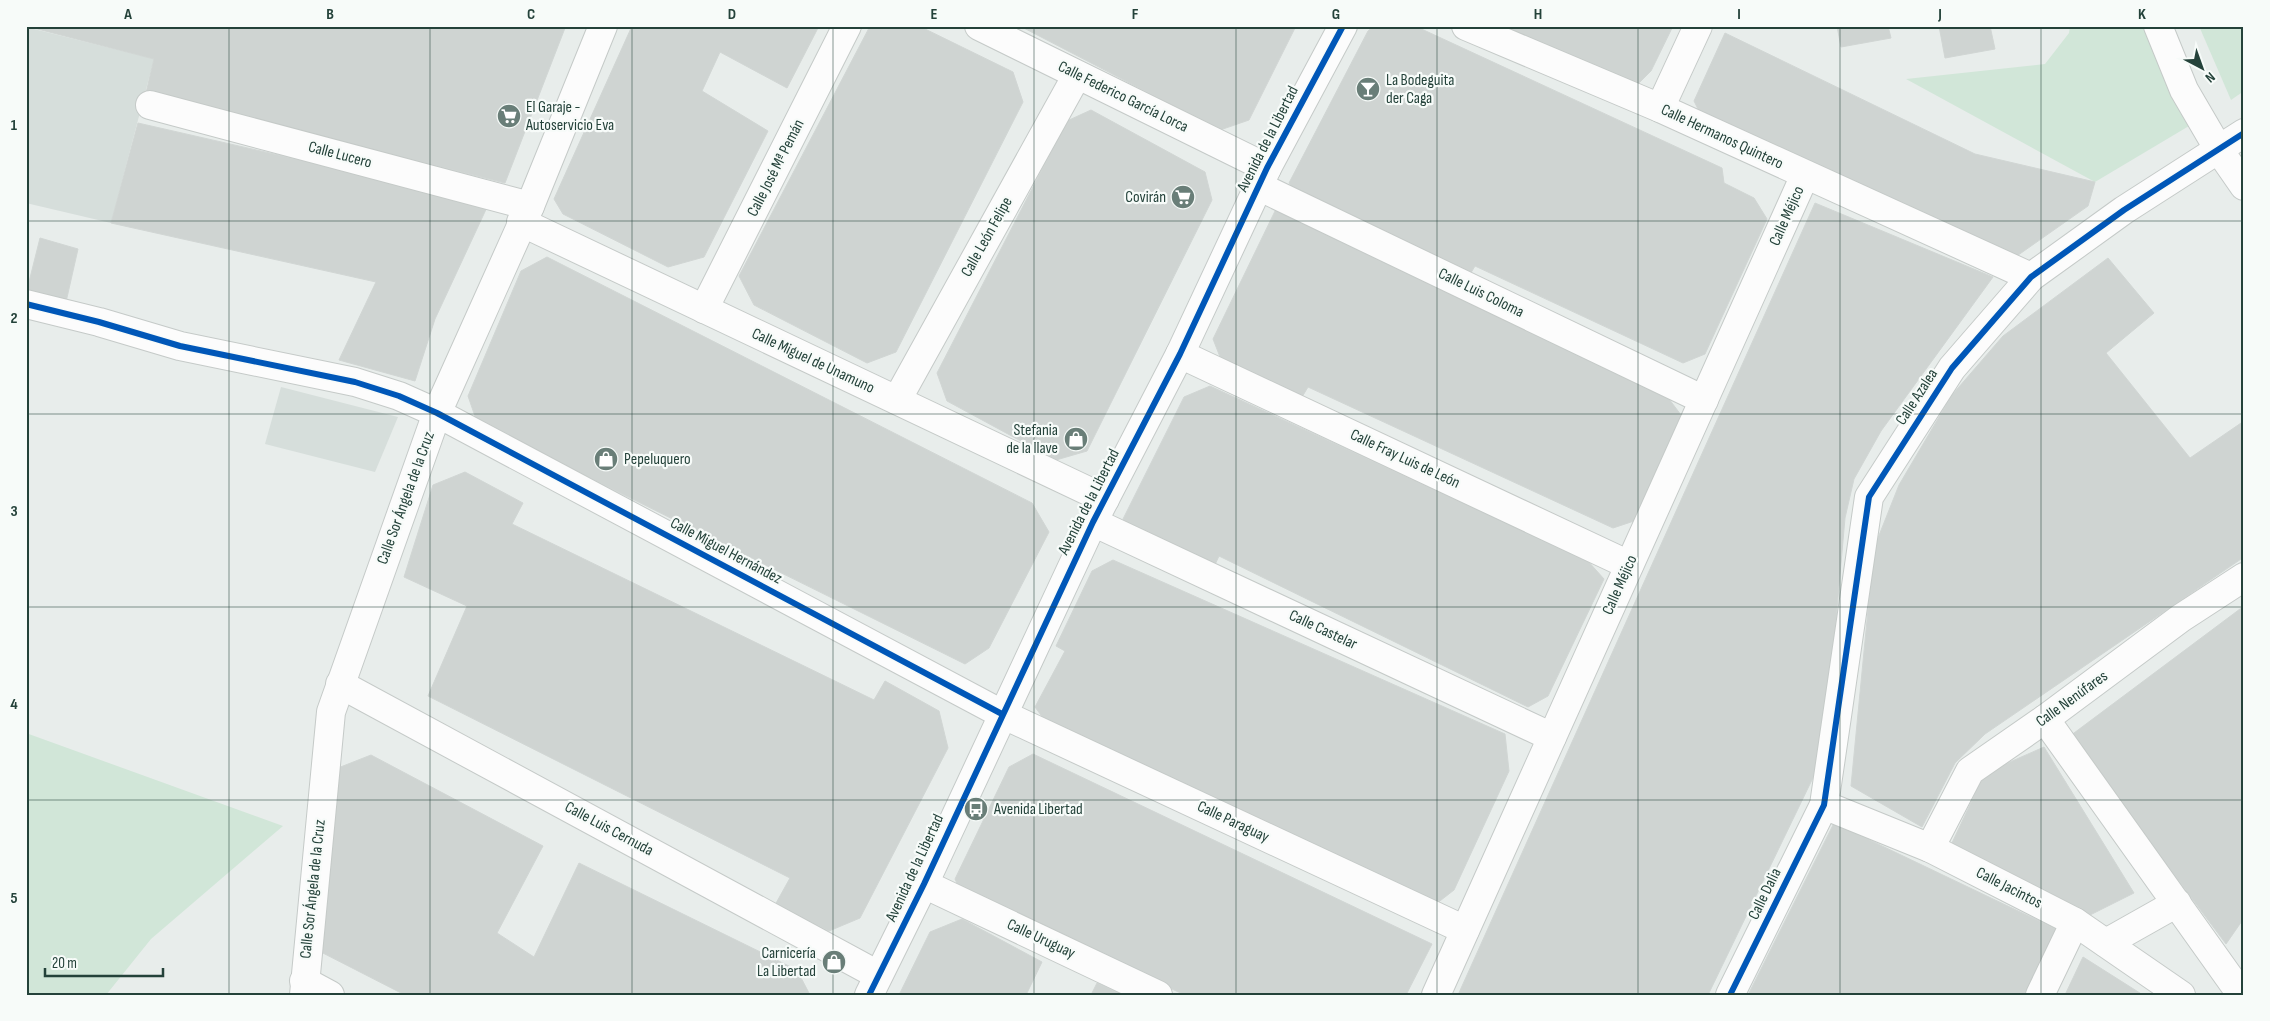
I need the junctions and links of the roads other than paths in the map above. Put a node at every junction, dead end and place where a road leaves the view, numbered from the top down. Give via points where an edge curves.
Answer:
1 (603, 26) edge
2 (847, 26) edge
3 (979, 26) edge
4 (1343, 26) edge
5 (1466, 26) edge
6 (1698, 26) edge
7 (2158, 26) edge
8 (1077, 75) junction
9 (150, 105) dead end
10 (1660, 108) junction
11 (2244, 133) edge
12 (2219, 150) junction
13 (1805, 175) junction
14 (1262, 177) junction
15 (2244, 186) edge
16 (526, 214) junction
17 (2031, 277) junction
18 (26, 304) edge
19 (704, 309) junction
20 (1180, 354) junction
21 (897, 400) junction
22 (1704, 400) junction
23 (437, 414) junction
24 (1099, 511) junction
25 (1629, 565) junction
26 (2244, 577) edge
27 (340, 684) junction
28 (1002, 714) junction
29 (2045, 719) junction
30 (1552, 737) junction
31 (1824, 805) junction
32 (1930, 848) junction
33 (924, 884) junction
34 (2177, 903) junction
35 (2075, 922) junction
36 (1465, 930) junction
37 (2106, 943) junction
38 (874, 985) edge
39 (2238, 986) edge
40 (304, 988) edge
41 (330, 995) edge
42 (1158, 995) edge
43 (1436, 995) edge
44 (1730, 995) edge
45 (2040, 995) edge
46 (2181, 995) edge

1 - 16 street, Calle Sor Ángela de la Cruz
2 - 19 street, Calle José Mª Pemán
3 - 8 street, Calle Federico García Lorca
4 - 14 street, Avenida de la Libertad
5 - 10 street, Calle Hermanos Quintero
6 - 10 street
7 - 12 street via 2184,90
8 - 14 street, Calle Federico García Lorca
8 - 21 street, Calle León Felipe
9 - 16 street, Calle Lucero
10 - 13 street, Calle Hermanos Quintero
11 - 12 street, Calle Azalea
12 - 15 street
12 - 17 street, Calle Azalea via 2124,210
13 - 17 street, Calle Hermanos Quintero
13 - 22 street, Calle Méjico
14 - 20 street, Avenida de la Libertad
14 - 22 street, Calle Luis Coloma
16 - 19 street, Calle Miguel de Unamuno
16 - 23 street, Calle Sor Ángela de la Cruz
17 - 31 street, Calle Azalea via 1952,368 1869,497
18 - 23 street, Calle Miguel Hernández via 180,346 355,382 399,396
19 - 21 street, Calle Miguel de Unamuno
20 - 24 street, Avenida de la Libertad
20 - 25 street, Calle Fray Luis de León
21 - 24 street, Calle Miguel de Unamuno
22 - 25 street, Calle Méjico
23 - 27 street, Calle Sor Ángela de la Cruz
23 - 28 street, Calle Miguel Hernández
24 - 28 street, Avenida de la Libertad
24 - 30 street, Calle Castelar
25 - 30 street, Calle Méjico
26 - 29 street, Calle Nenúfares via 2182,618
27 - 38 street, Calle Luis Cernuda
27 - 40 street, Calle Sor Ángela de la Cruz via 331,712
28 - 33 street, Avenida de la Libertad
28 - 36 street, Calle Paraguay
29 - 32 street, Calle Nenúfares via 1970,770
29 - 34 street
30 - 36 street, Calle Méjico
31 - 32 street, Calle Jacintos
31 - 44 street, Calle Dalia
32 - 35 street, Calle Jacintos
33 - 38 street, Avenida de la Libertad
33 - 42 street, Calle Uruguay
34 - 37 street
34 - 39 street
35 - 37 street, Calle Jacintos
35 - 45 street
36 - 43 street, Calle Méjico
37 - 46 street, Calle Jacintos
40 - 41 street

